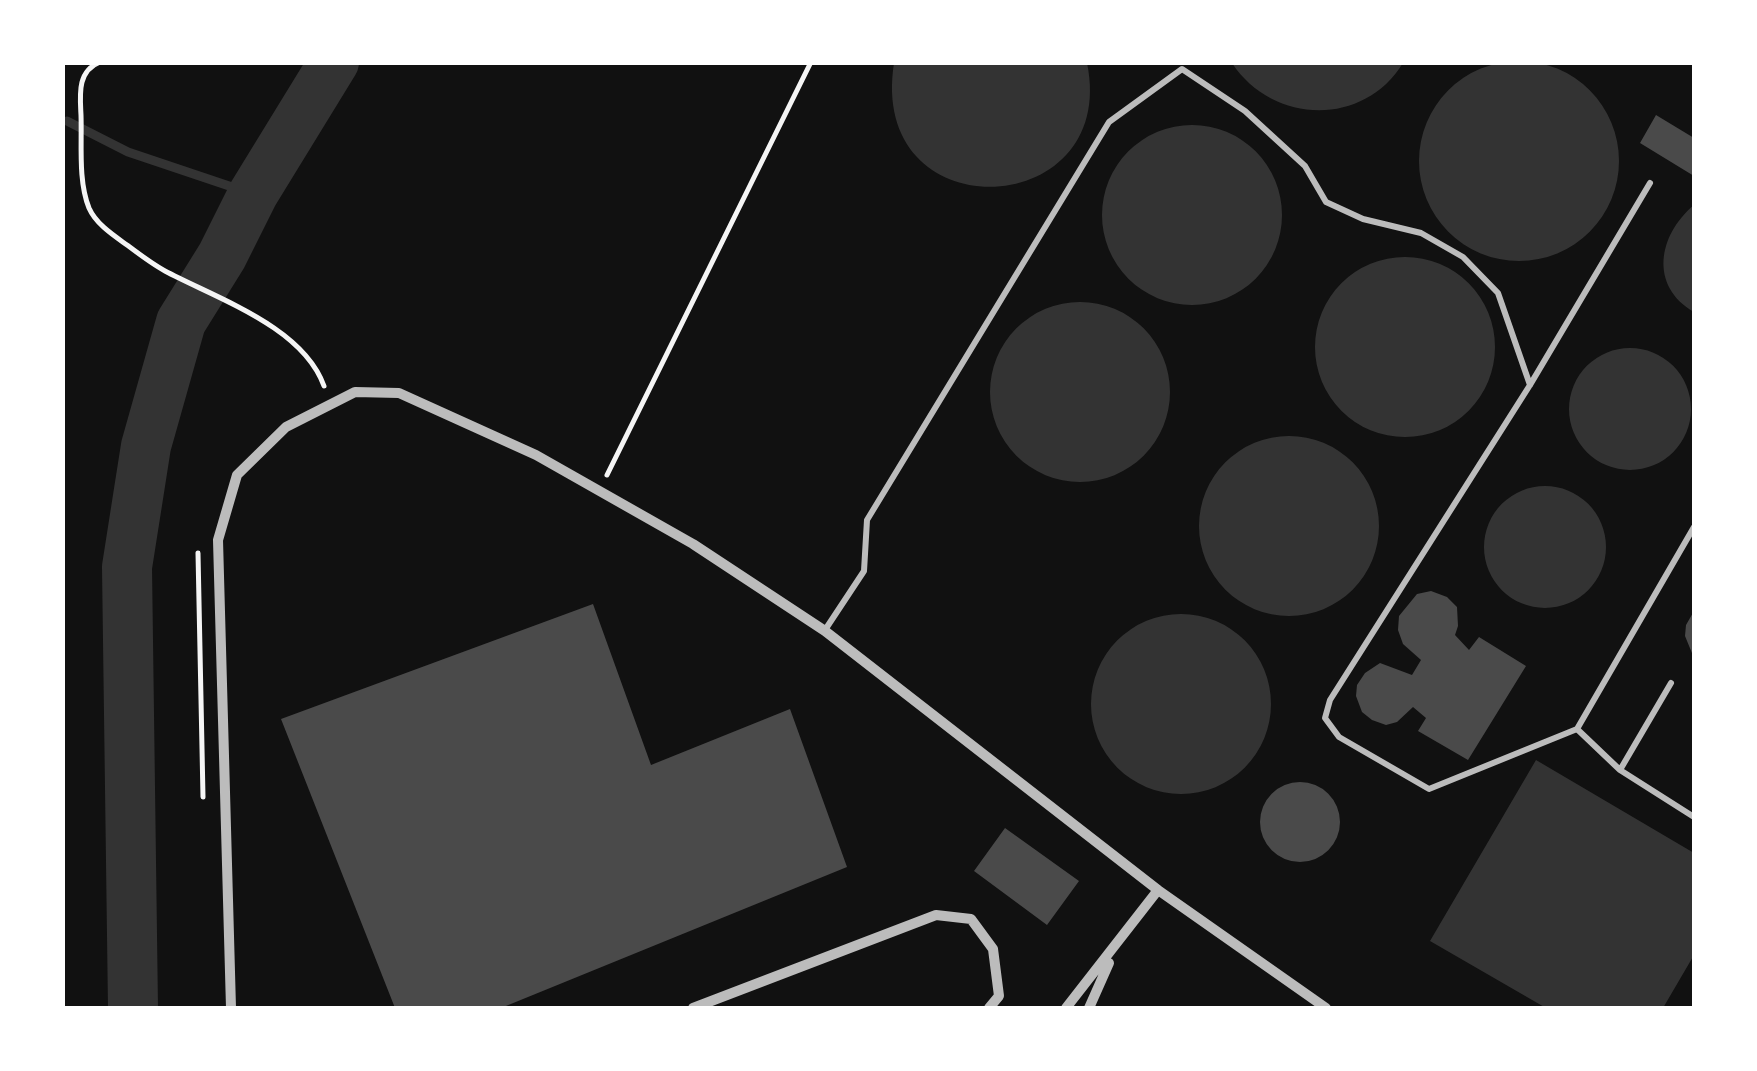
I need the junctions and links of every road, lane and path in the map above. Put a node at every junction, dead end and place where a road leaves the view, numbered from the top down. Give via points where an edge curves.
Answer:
1 (100, 62) edge
2 (811, 62) edge
3 (1650, 183) dead end
4 (1530, 385) junction
5 (325, 388) dead end
6 (600, 491) junction
7 (1694, 527) edge
8 (824, 632) junction
9 (1671, 683) dead end
10 (1577, 729) junction
11 (1620, 770) junction
12 (1694, 818) edge
13 (1158, 890) junction
14 (1115, 948) junction
15 (232, 1008) edge
16 (694, 1008) edge
17 (990, 1008) edge
18 (1066, 1008) edge
19 (1090, 1008) edge
20 (1326, 1008) edge

1 - 5 path via 82,78 80,94 83,177 94,218 160,268 297,345
2 - 6 path
3 - 4 lane
4 - 8 lane via 1498,293 1463,258 1422,233 1363,220 1326,202 1306,166 1245,111 1182,69 1109,122 867,520 864,571
4 - 10 lane via 1324,718 1339,737 1428,789
6 - 8 street
6 - 15 street via 399,394 355,392 286,426 238,475 218,540
7 - 10 lane
8 - 13 street
9 - 11 lane
10 - 11 lane
11 - 12 lane
13 - 14 street
13 - 20 street
14 - 18 street
14 - 19 street
16 - 17 street via 936,915 971,919 994,949 999,996

